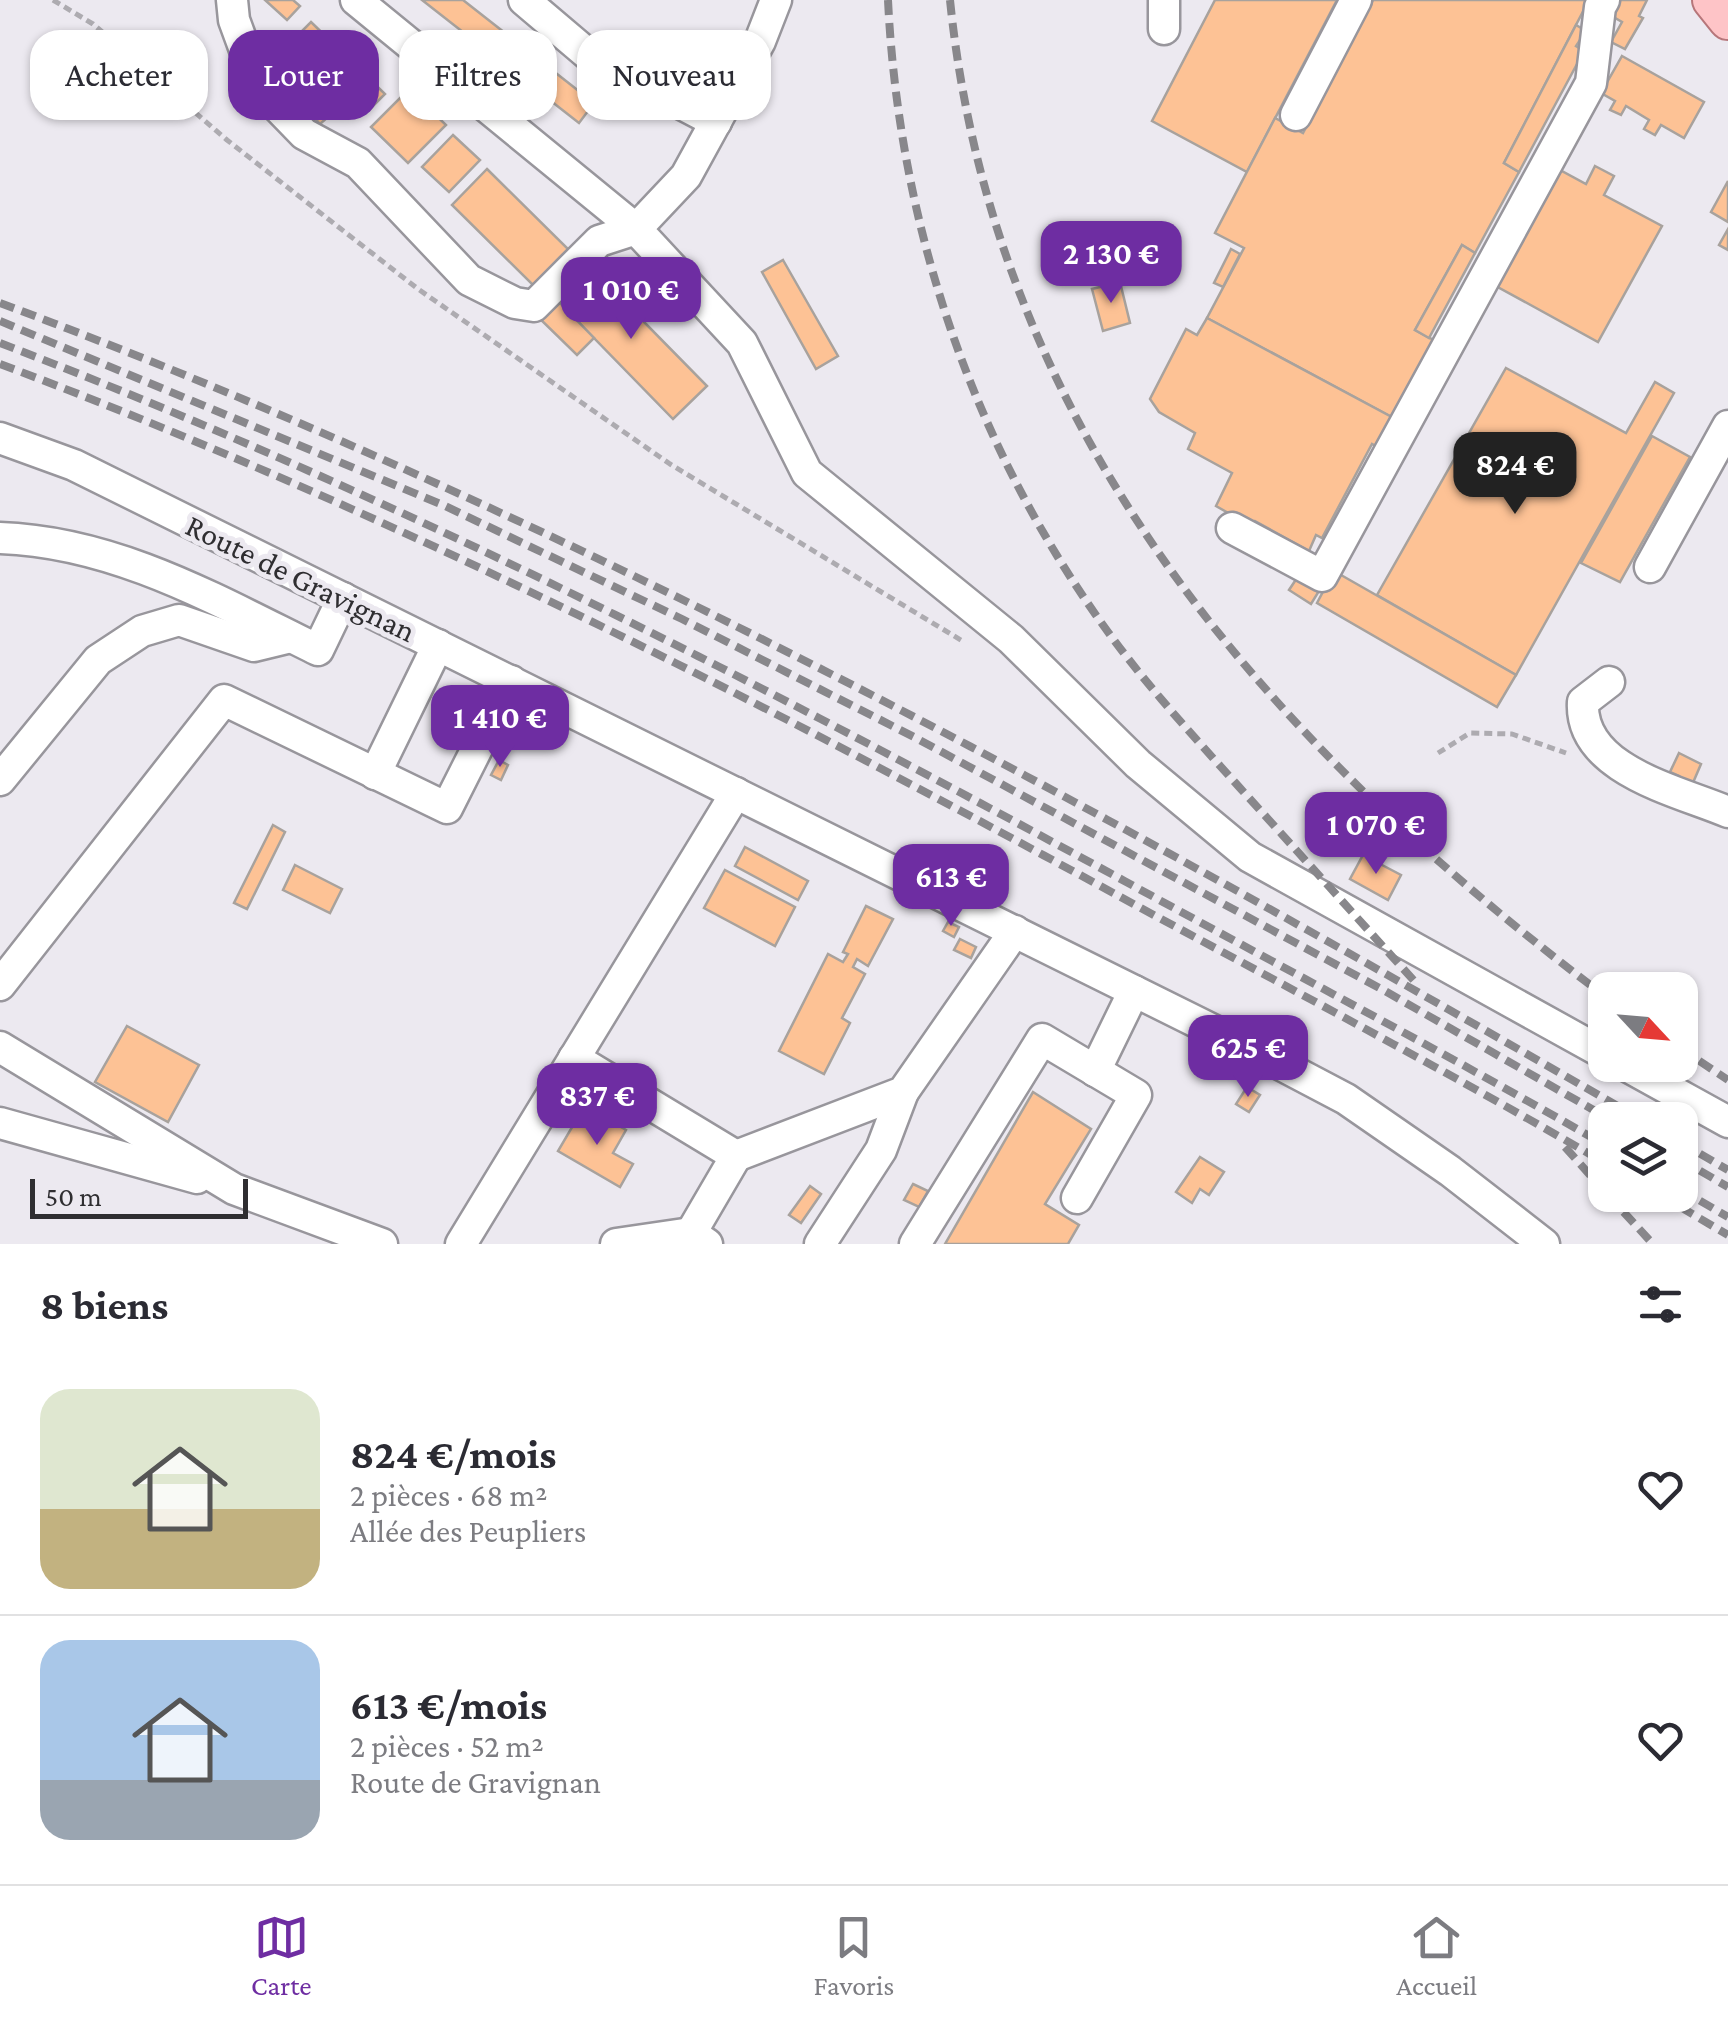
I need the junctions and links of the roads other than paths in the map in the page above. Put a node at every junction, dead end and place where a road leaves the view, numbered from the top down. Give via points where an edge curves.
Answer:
1 (232, 0) edge
2 (356, 0) edge
3 (524, 0) edge
4 (776, 0) edge
5 (1356, 0) edge
6 (1604, 0) edge
7 (1712, 0) edge
8 (1728, 20) edge
9 (1296, 115) dead end
10 (716, 122) junction
11 (636, 229) junction
12 (1728, 426) edge
13 (0, 438) edge
14 (1232, 528) dead end
15 (0, 538) edge
16 (1650, 567) dead end
17 (343, 598) junction
18 (292, 637) junction
19 (438, 645) junction
20 (511, 681) junction
21 (1609, 682) dead end
22 (375, 774) junction
23 (0, 780) edge
24 (736, 793) junction
25 (1728, 812) edge
26 (1015, 931) junction
27 (0, 986) edge
28 (1134, 991) junction
29 (1588, 1045) edge
30 (0, 1047) edge
31 (574, 1058) junction
32 (1095, 1071) junction
33 (1656, 1082) edge
34 (903, 1092) junction
35 (1728, 1122) edge
36 (0, 1123) edge
37 (736, 1156) junction
38 (234, 1188) junction
39 (1078, 1198) dead end
40 (699, 1239) edge
41 (382, 1244) edge
42 (462, 1244) edge
43 (616, 1244) edge
44 (820, 1244) edge
45 (915, 1244) edge
46 (1544, 1244) edge

1 - 11 street via 252,69 271,100 304,134 358,163 469,280 534,306 599,242
2 - 11 street
3 - 10 street via 590,56
4 - 10 street
5 - 9 street
6 - 14 street via 1592,84 1322,576
7 - 8 main road
10 - 11 street via 686,176
11 - 29 street via 742,343 806,473 1011,638 1138,764 1250,857
12 - 16 street
13 - 17 street, Route de Gravignan via 74,465
15 - 18 street via 110,555
17 - 18 street via 318,650
17 - 19 street, Route de Gravignan
18 - 23 street via 254,646 179,620 142,631 98,660
19 - 20 street, Route de Gravignan
19 - 22 street
20 - 22 street via 447,808
20 - 24 street, Route de Gravignan
21 - 25 street via 1583,702 1582,721 1597,747 1644,781
22 - 27 street via 224,700
24 - 26 street, Route de Gravignan
24 - 31 street
26 - 28 street, Route de Gravignan
26 - 34 street
28 - 32 street
28 - 46 street, Route de Gravignan via 1346,1100
30 - 38 street
31 - 37 street
31 - 42 street
32 - 39 street via 1136,1095
32 - 45 street via 1042,1039
33 - 35 street
34 - 37 street
34 - 44 street via 881,1150
36 - 38 street
37 - 40 street
38 - 41 street
40 - 43 street

